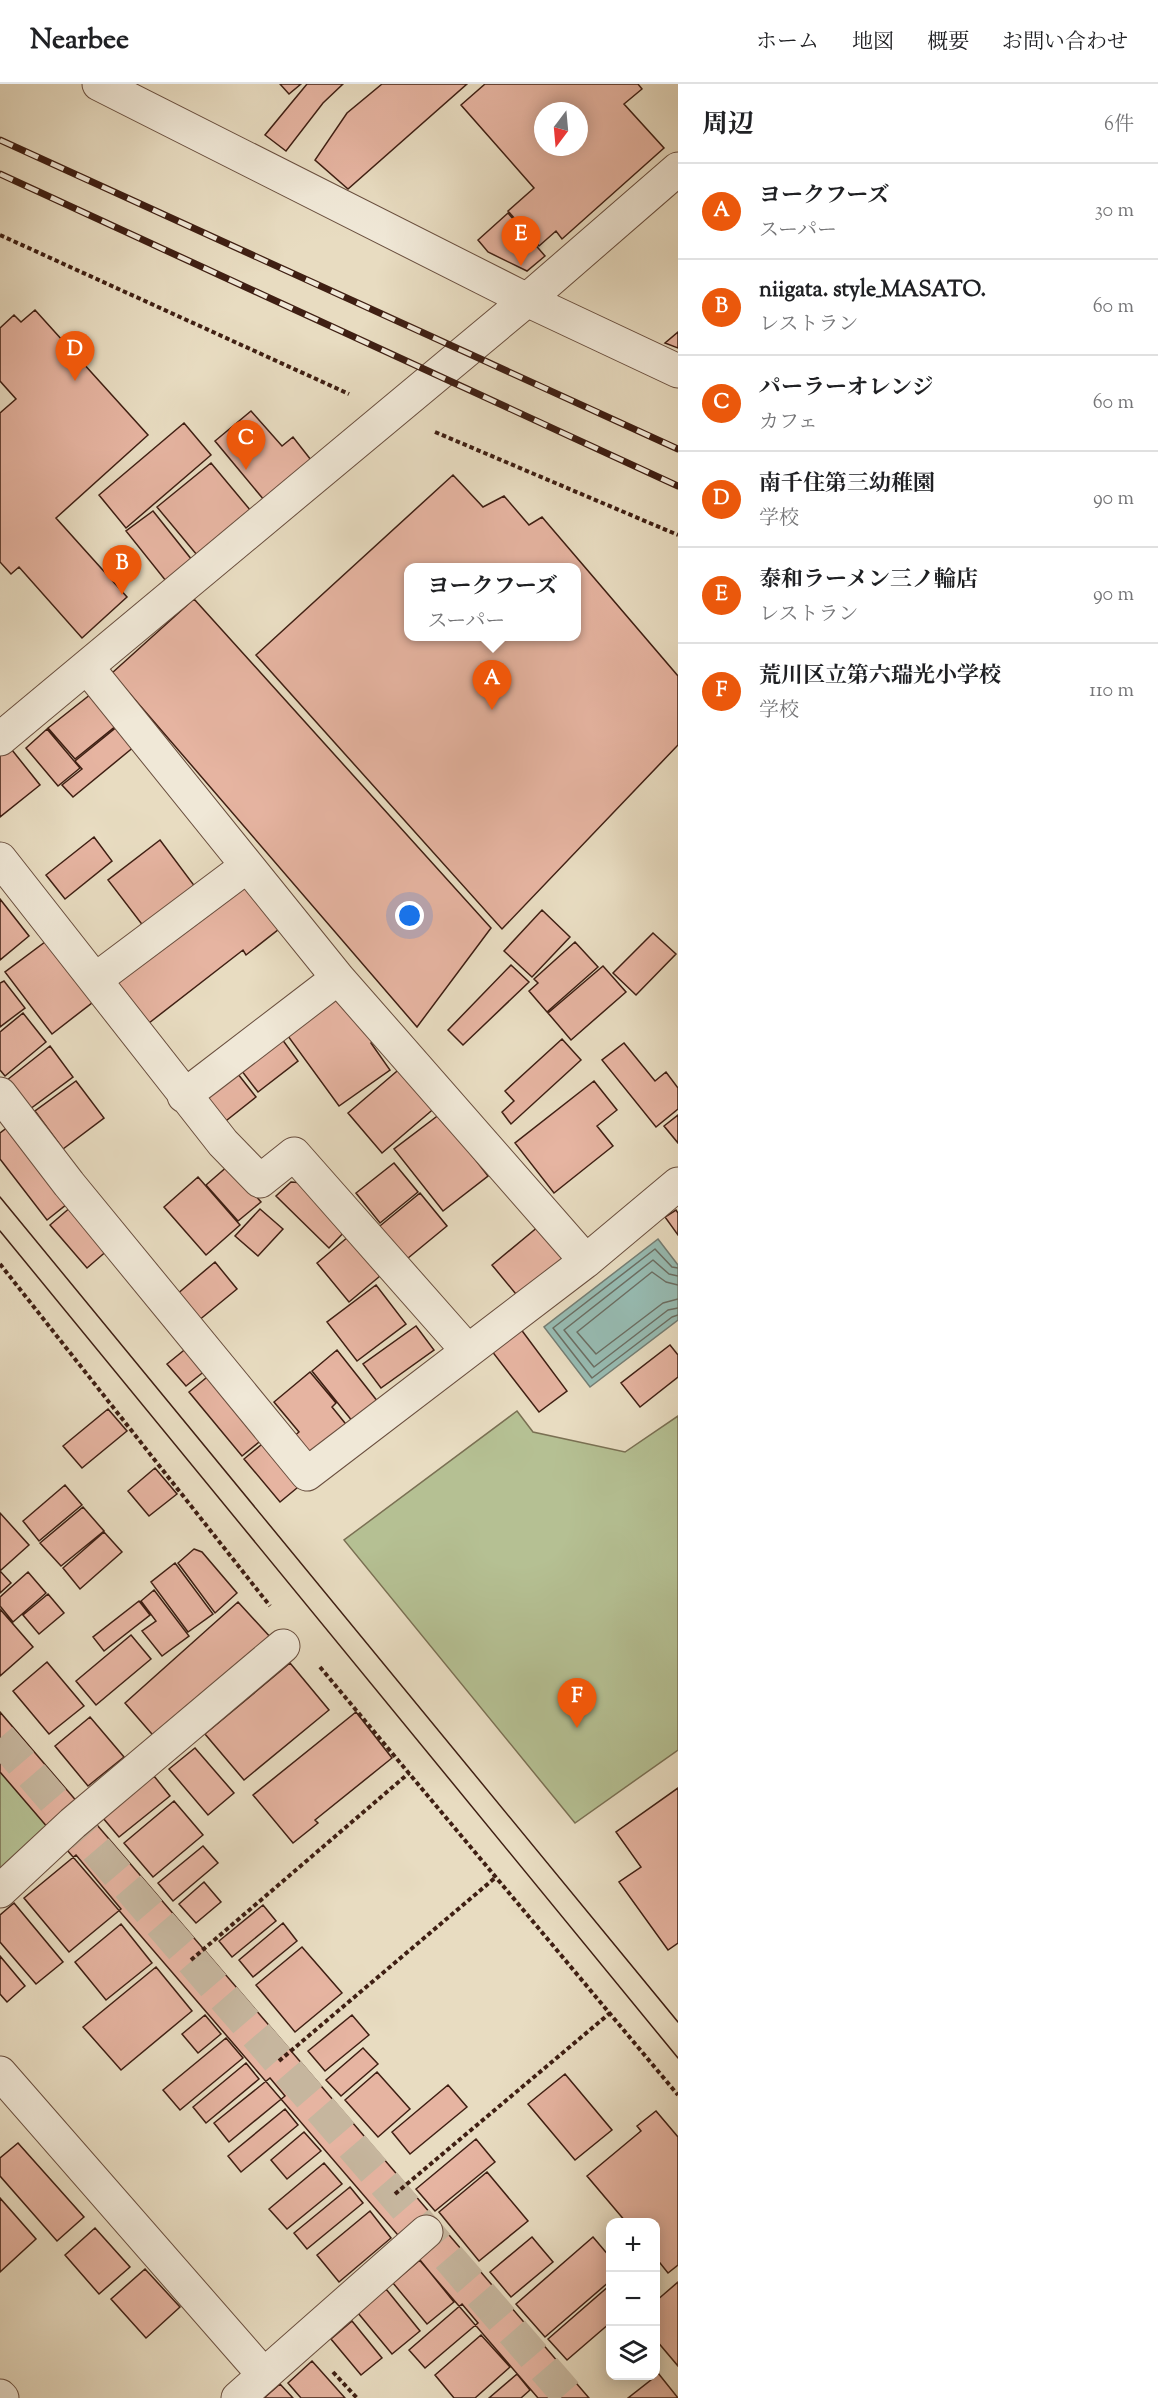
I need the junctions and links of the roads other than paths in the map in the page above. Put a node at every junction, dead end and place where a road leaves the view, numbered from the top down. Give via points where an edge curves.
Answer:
1 (99, 84) edge
2 (678, 170) edge
3 (527, 300) junction
4 (678, 372) edge
5 (87, 667) junction
6 (0, 739) edge
7 (0, 859) edge
8 (247, 866) junction
9 (338, 978) junction
10 (95, 980) junction
11 (0, 1094) edge
12 (184, 1096) junction
13 (678, 1184) edge
14 (586, 1261) junction
15 (467, 1350) junction
16 (283, 1646) dead end
17 (0, 1891) edge
18 (0, 2073) edge
19 (426, 2232) dead end
20 (264, 2375) junction
21 (238, 2398) edge

1 - 3 street
2 - 3 street
3 - 4 street
3 - 5 street
5 - 6 street
5 - 8 street
7 - 10 street
8 - 9 street
8 - 10 street
9 - 12 street
9 - 14 street
10 - 12 street
11 - 15 street via 307,1474
12 - 15 street via 261,1181 294,1154
13 - 14 street
14 - 15 street
16 - 17 street via 73,1822
18 - 20 street
19 - 20 street
20 - 21 street

